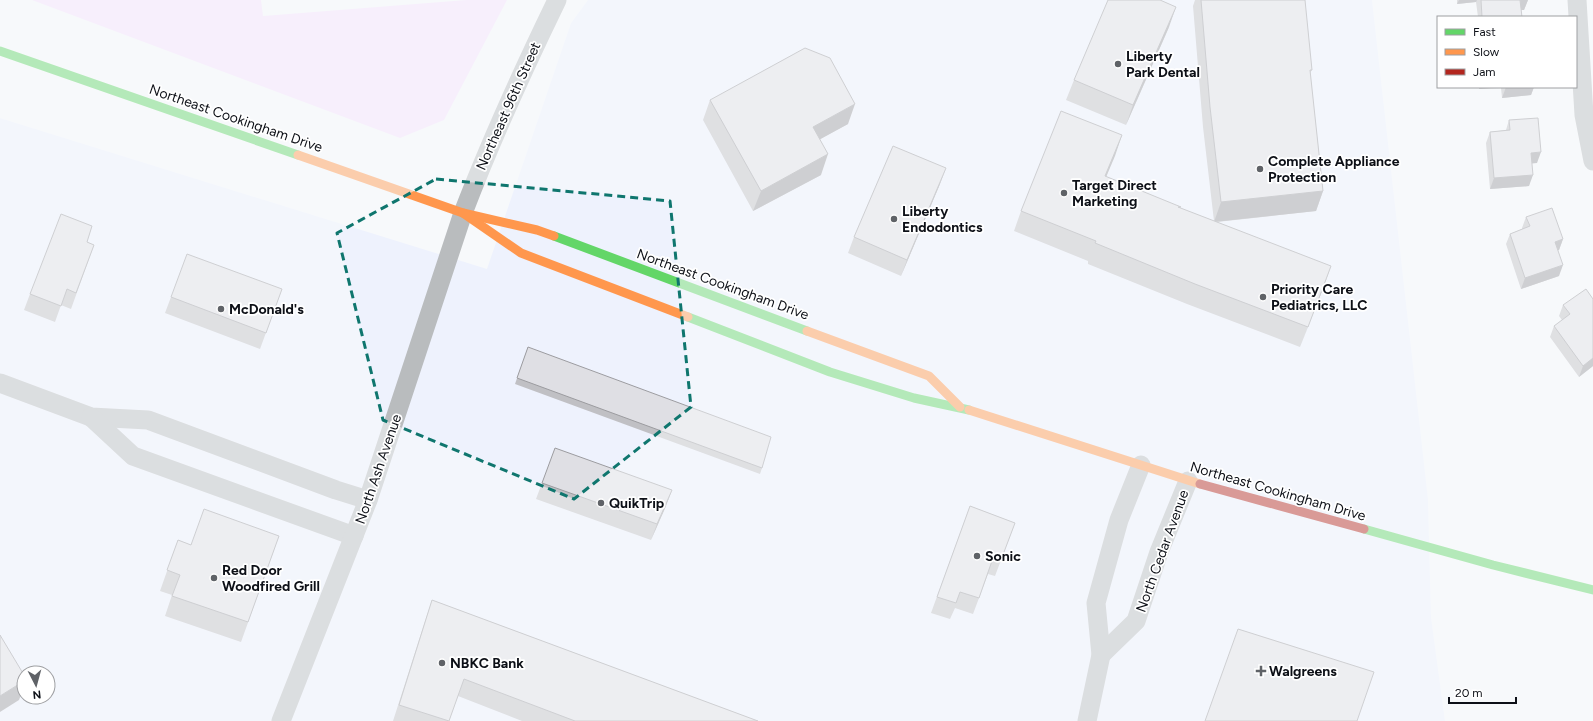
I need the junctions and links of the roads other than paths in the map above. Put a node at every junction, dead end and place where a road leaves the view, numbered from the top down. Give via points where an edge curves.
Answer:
1 (557, 0) edge
2 (1582, 8) edge
3 (0, 51) edge
4 (1593, 161) edge
5 (463, 213) junction
6 (0, 383) edge
7 (960, 406) junction
8 (91, 417) junction
9 (1141, 465) junction
10 (1188, 481) junction
11 (368, 500) junction
12 (354, 536) junction
13 (1593, 590) edge
14 (1101, 655) junction
15 (281, 721) edge
16 (1087, 721) edge

1 - 5 street, Northeast 96th Street via 526,63
2 - 4 street via 1584,115
3 - 5 main road, Northeast Cookingham Drive
5 - 7 main road, Northeast Cookingham Drive via 521,253 830,372 914,398
5 - 7 main road, Northeast Cookingham Drive via 537,230 929,376
5 - 11 street, North Ash Avenue
6 - 8 street
7 - 9 main road, Northeast Cookingham Drive
8 - 11 street via 148,420
8 - 12 street via 133,456
9 - 10 main road, Northeast Cookingham Drive
9 - 14 street via 1119,520 1096,603
10 - 13 main road, Northeast Cookingham Drive via 1492,565
10 - 14 street, North Cedar Avenue via 1159,552 1136,621
11 - 12 street, North Ash Avenue
12 - 15 street, North Ash Avenue
14 - 16 street

